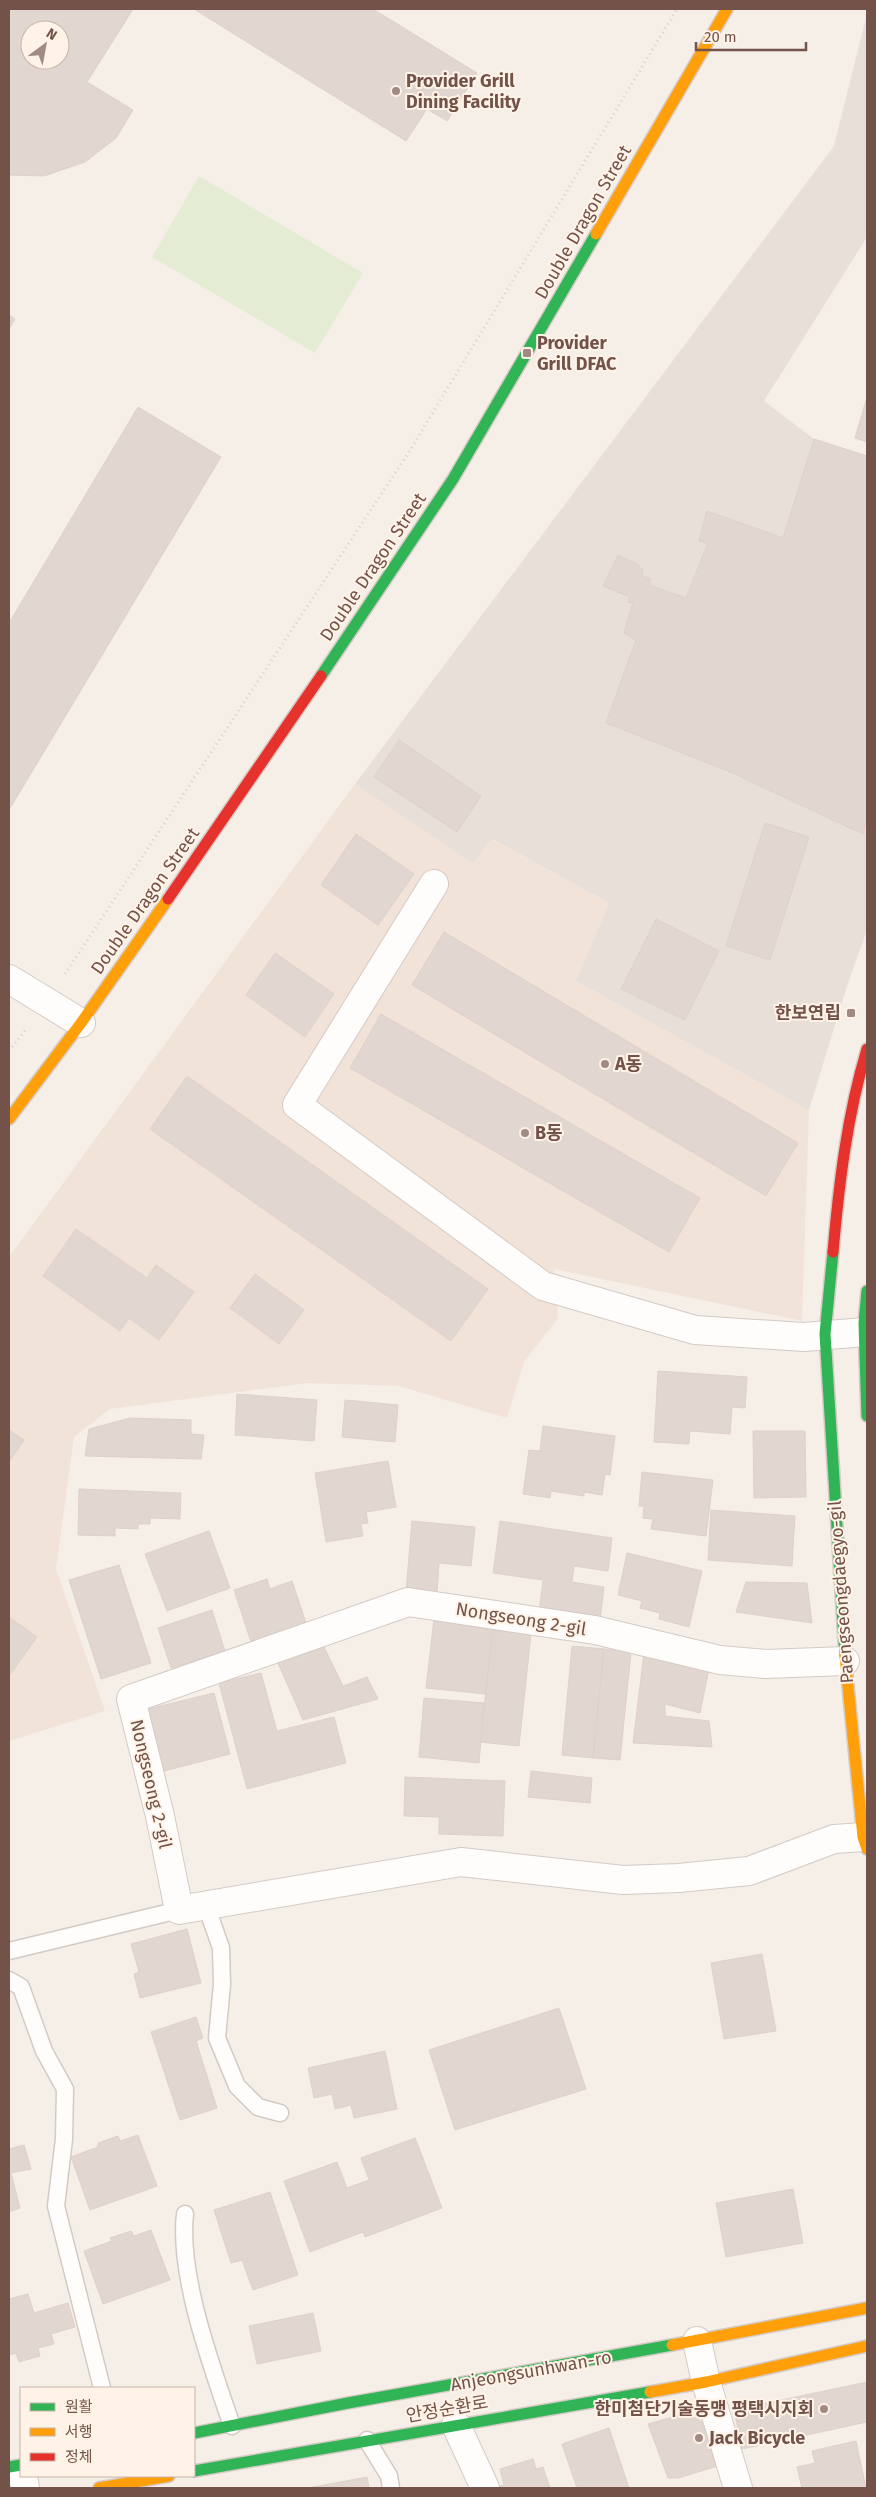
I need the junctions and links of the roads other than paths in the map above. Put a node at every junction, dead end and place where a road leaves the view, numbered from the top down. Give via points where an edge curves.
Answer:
1 (727, 9) edge
2 (434, 884) dead end
3 (9, 979) edge
4 (81, 1023) junction
5 (867, 1048) edge
6 (9, 1119) edge
7 (867, 1291) edge
8 (865, 1332) junction
9 (825, 1334) junction
10 (867, 1416) edge
11 (845, 1661) junction
12 (860, 1729) edge
13 (865, 1843) edge
14 (206, 1905) junction
15 (179, 1910) junction
16 (9, 1951) edge
17 (9, 1980) edge
18 (280, 2113) dead end
19 (184, 2214) dead end
20 (867, 2308) edge
21 (697, 2342) junction
22 (867, 2346) edge
23 (706, 2382) junction
24 (102, 2387) edge
25 (456, 2425) junction
26 (232, 2426) junction
27 (195, 2433) edge
28 (367, 2440) junction
29 (195, 2471) edge
30 (163, 2477) edge
31 (100, 2488) edge
32 (391, 2488) edge
33 (485, 2488) edge
34 (738, 2488) edge

1 - 4 main road, Double Dragon Street via 453,479 247,787
2 - 9 street via 296,1105 543,1286 695,1330 804,1337
3 - 4 street
4 - 6 main road, Double Dragon Street
5 - 9 main road, Paengseongdaegyo-gil via 858,1078 840,1178
7 - 8 main road
8 - 9 street
8 - 10 main road
9 - 11 main road, Paengseongdaegyo-gil
11 - 12 main road, Paengseongdaegyo-gil
11 - 15 street, Nongseong 2-gil via 766,1664 720,1660 595,1630 408,1602 131,1699
12 - 13 main road, Paengseongdaegyo-gil
13 - 14 street via 834,1839 749,1872 679,1878 623,1880 461,1862
14 - 15 street
14 - 18 lane via 221,1948 222,1984 217,2038 238,2086 258,2107
15 - 16 lane
17 - 24 lane via 21,1987 44,2051 65,2089 64,2138 56,2206
19 - 26 lane via 182,2236 190,2282 210,2362
20 - 21 main road, Anjeongsunhwan-ro
21 - 23 street
21 - 26 main road, Anjeongsunhwan-ro
22 - 23 main road, 안정순환로
23 - 25 main road, 안정순환로
23 - 34 street
25 - 28 main road, 안정순환로
25 - 33 street
26 - 27 main road, Anjeongsunhwan-ro
28 - 29 main road, 안정순환로
28 - 32 lane via 389,2476
30 - 31 main road

